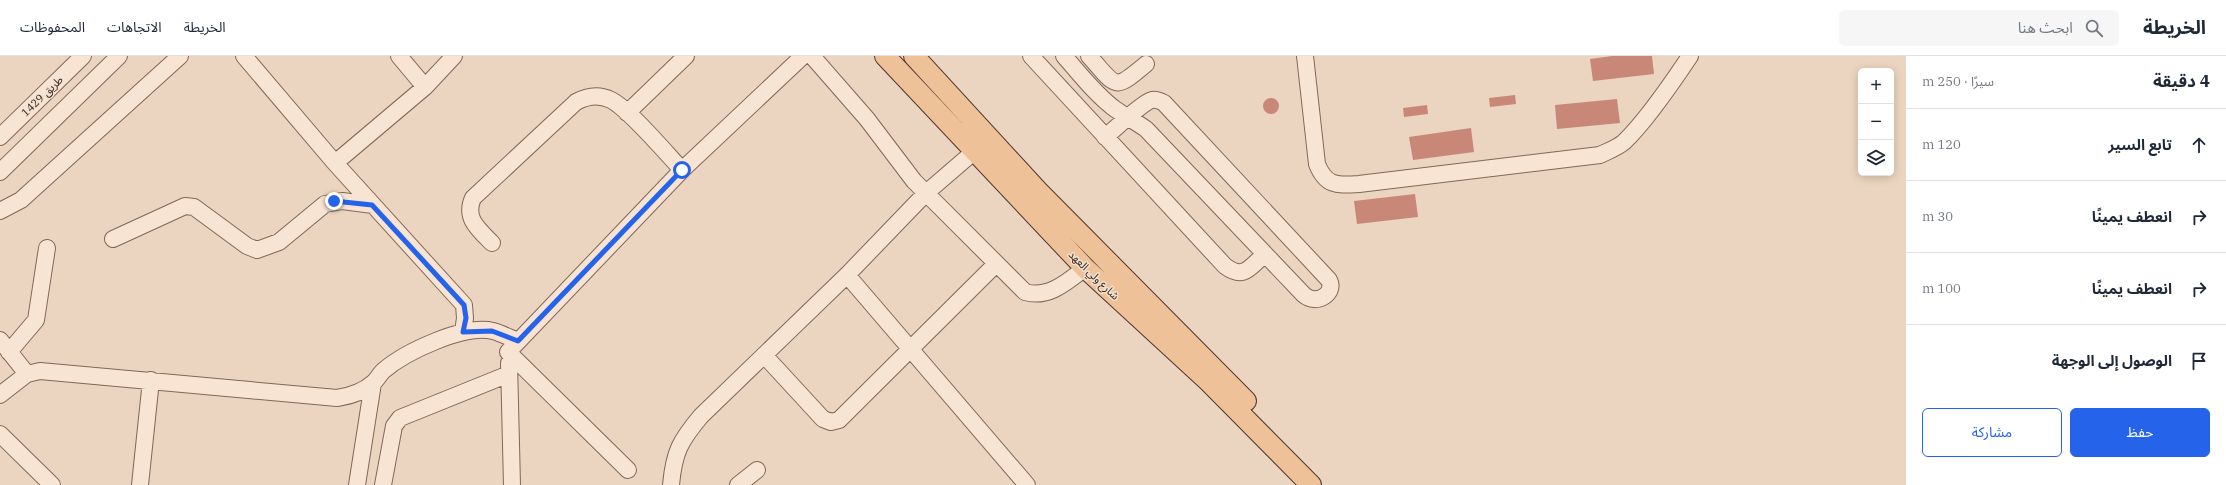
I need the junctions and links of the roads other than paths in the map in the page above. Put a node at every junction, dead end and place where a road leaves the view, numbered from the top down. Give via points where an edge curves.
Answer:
1 (83, 56) edge
2 (119, 56) edge
3 (180, 56) edge
4 (244, 56) edge
5 (399, 56) edge
6 (454, 56) edge
7 (686, 56) edge
8 (804, 56) edge
9 (812, 56) edge
10 (885, 56) edge
11 (914, 56) edge
12 (1031, 56) edge
13 (1064, 56) edge
14 (1089, 56) edge
15 (1305, 56) edge
16 (1690, 56) edge
17 (1146, 64) dead end
18 (425, 87) junction
19 (627, 113) junction
20 (1129, 117) junction
21 (0, 137) edge
22 (990, 137) junction
23 (1105, 137) junction
24 (975, 151) junction
25 (335, 164) junction
26 (682, 170) junction
27 (0, 172) edge
28 (926, 193) junction
29 (372, 205) junction
30 (0, 211) edge
31 (113, 239) dead end
32 (492, 243) dead end
33 (47, 248) dead end
34 (1264, 254) junction
35 (996, 264) junction
36 (1085, 268) junction
37 (847, 275) junction
38 (463, 332) junction
39 (5, 346) edge
40 (513, 346) junction
41 (909, 348) junction
42 (764, 355) junction
43 (27, 374) junction
44 (509, 374) junction
45 (151, 380) junction
46 (373, 383) junction
47 (0, 396) edge
48 (0, 434) edge
49 (628, 470) dead end
50 (757, 470) dead end
51 (52, 485) edge
52 (140, 485) edge
53 (358, 485) edge
54 (383, 485) edge
55 (512, 485) edge
56 (671, 485) edge
57 (738, 485) edge
58 (1027, 485) edge
59 (1311, 485) edge
60 (1325, 485) edge

1 - 21 street, طريق 1429
2 - 27 street
3 - 30 street via 20,200
4 - 25 street
5 - 18 street
6 - 18 street
7 - 19 street
8 - 26 street
9 - 28 street
10 - 24 main road, شارع ولي العهد
11 - 22 main road, شارع ولي العهد
12 - 23 street
13 - 20 street via 1103,98
14 - 17 street via 1112,81 1119,84
15 - 16 street via 1317,164 1324,176 1336,185 1600,155 1624,141
18 - 25 street
19 - 26 street
19 - 32 street via 612,100 599,97 582,98 473,198 469,213 472,222
20 - 23 street
20 - 34 street via 1146,130
20 - 34 street via 1150,100 1160,100 1164,103 1329,280 1330,290 1322,299 1309,300
22 - 24 street
22 - 60 main road, شارع ولي العهد via 1038,191 1215,369
23 - 34 street via 1228,268 1237,274 1243,273
24 - 28 street
24 - 36 main road, شارع ولي العهد
25 - 29 street
26 - 40 street
28 - 35 street
28 - 37 street
29 - 31 street via 342,201 326,204 279,242 257,250 194,208 186,206
29 - 38 street via 464,305 466,318
33 - 39 street via 36,320
35 - 36 street via 1025,292 1035,295 1060,286
35 - 41 street
36 - 59 main road, شارع ولي العهد via 1209,382
37 - 41 street
37 - 42 street
38 - 40 street via 492,331
38 - 46 street via 410,352 383,371
39 - 43 street
40 - 44 street
40 - 49 street
41 - 42 street via 839,420 831,422 823,418
41 - 58 street
42 - 56 street via 684,436 673,463
43 - 45 street via 40,371
43 - 47 street
44 - 54 street via 400,418 394,426
44 - 55 street
45 - 46 street via 337,398 350,396
45 - 52 street
46 - 53 street
48 - 51 street
50 - 57 street

